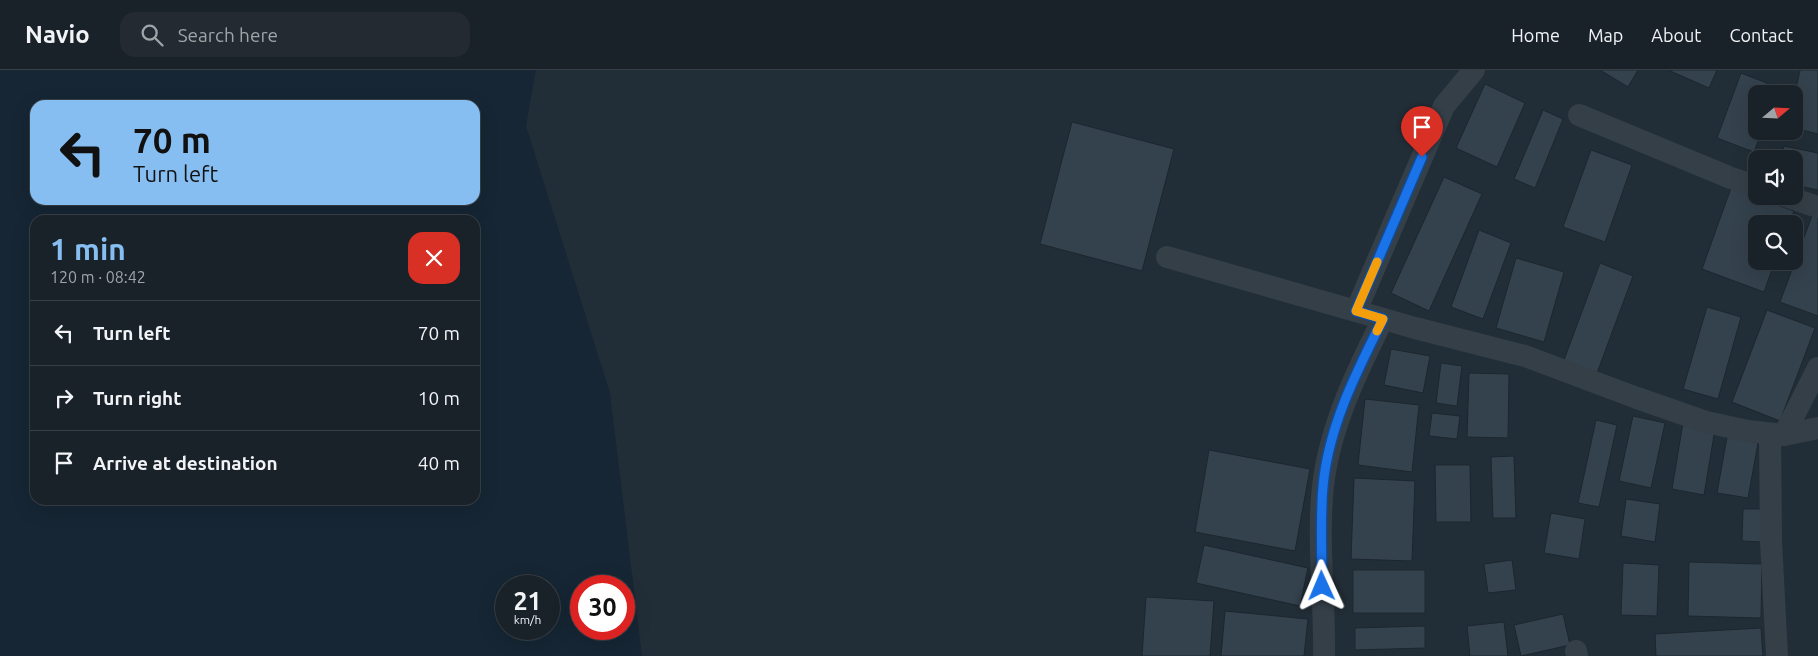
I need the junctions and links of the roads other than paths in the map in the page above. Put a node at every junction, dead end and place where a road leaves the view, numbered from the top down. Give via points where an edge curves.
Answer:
1 (1474, 70) edge
2 (1579, 115) dead end
3 (1748, 183) edge
4 (1803, 202) edge
5 (1818, 207) edge
6 (1167, 257) dead end
7 (1356, 311) junction
8 (1383, 319) junction
9 (1818, 368) edge
10 (1818, 428) edge
11 (1777, 435) junction
12 (1324, 656) edge
13 (1777, 656) edge

1 - 7 street via 1444,106
2 - 3 street
4 - 5 street
6 - 7 street
7 - 8 street
8 - 11 street via 1525,356 1706,422
8 - 12 street via 1342,408 1323,485
9 - 11 street
10 - 11 street
11 - 13 street via 1771,531

